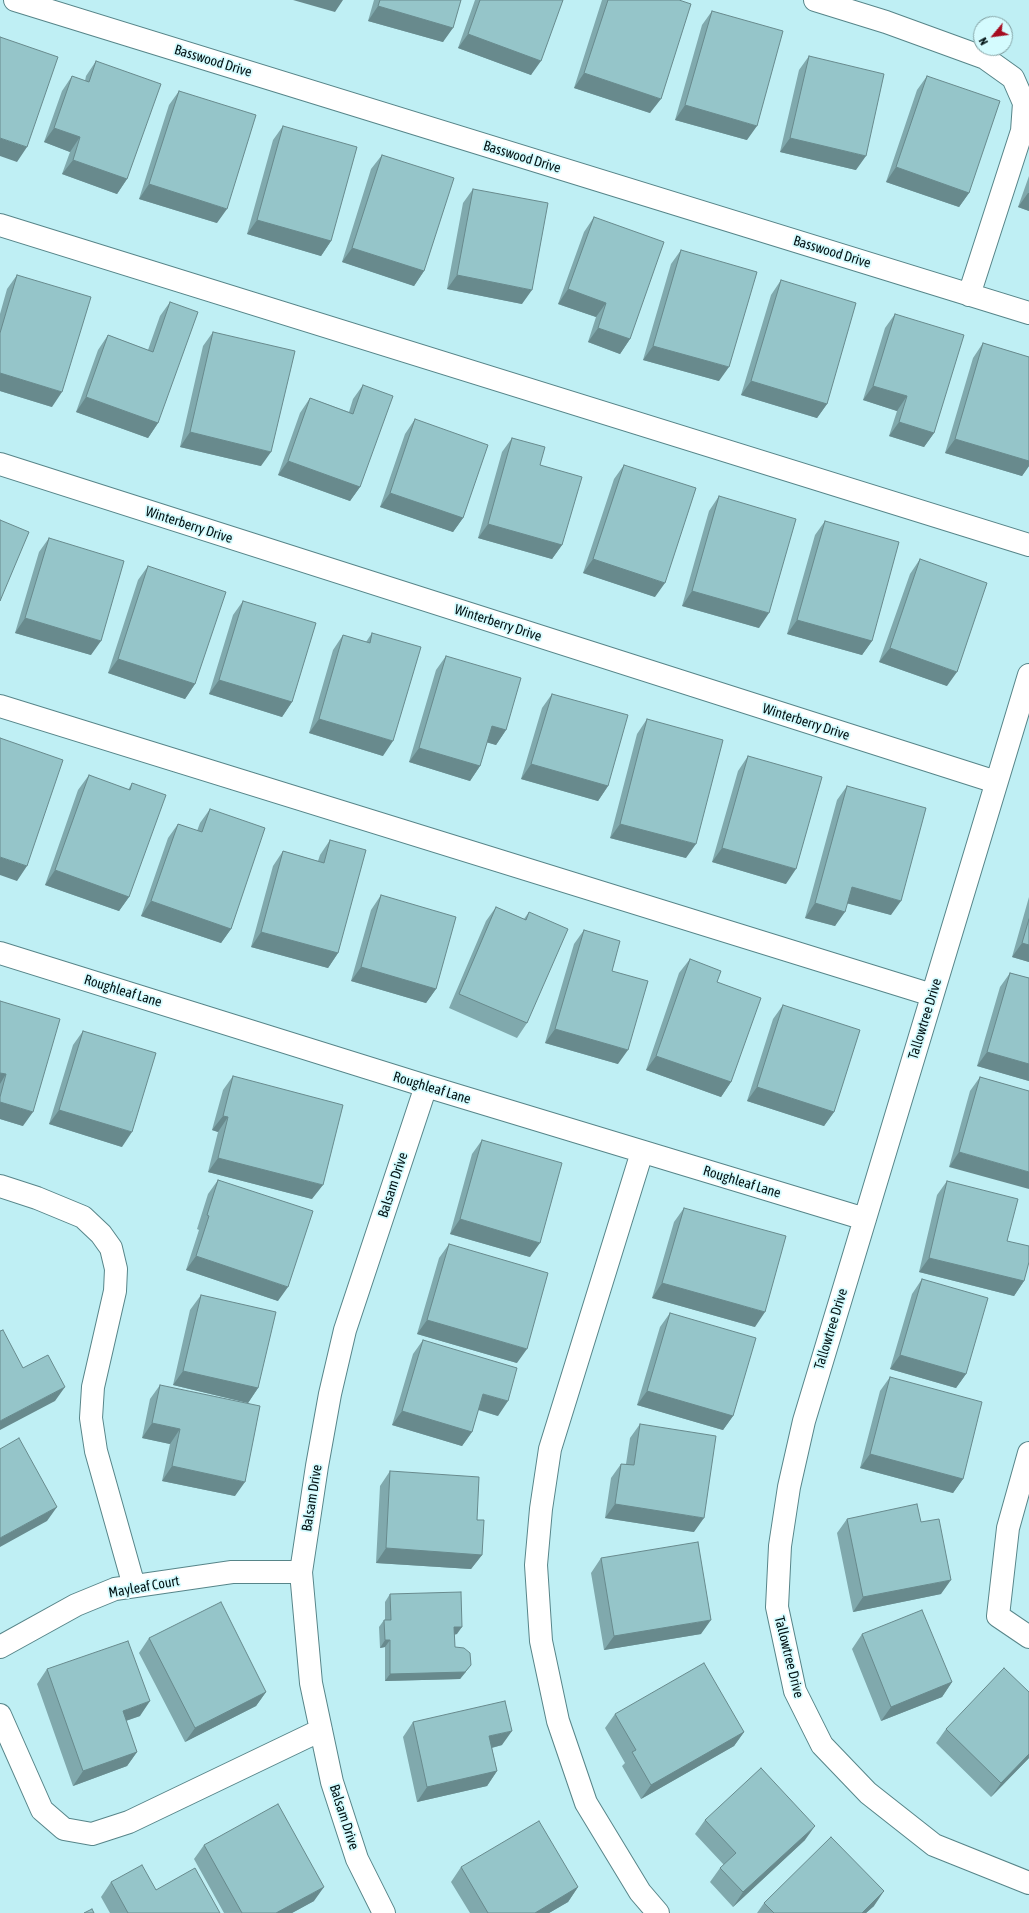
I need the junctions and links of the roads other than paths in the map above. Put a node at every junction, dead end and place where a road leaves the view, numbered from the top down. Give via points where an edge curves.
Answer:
1 (15, 0) edge
2 (815, 0) edge
3 (0, 225) edge
4 (969, 295) junction
5 (1029, 313) edge
6 (0, 464) edge
7 (1029, 545) edge
8 (1029, 675) edge
9 (0, 706) edge
10 (996, 782) junction
11 (0, 953) edge
12 (932, 995) junction
13 (426, 1086) junction
14 (642, 1152) junction
15 (0, 1186) edge
16 (865, 1219) junction
17 (1029, 1453) edge
18 (301, 1572) junction
19 (134, 1586) junction
20 (1029, 1637) edge
21 (0, 1647) edge
22 (0, 1715) edge
23 (321, 1730) junction
24 (1029, 1883) edge
25 (384, 1913) edge
26 (658, 1913) edge

1 - 4 street, Basswood Drive
2 - 4 street via 886,22 985,58 1013,78 1024,103 1022,131
3 - 7 street
4 - 5 street, Basswood Drive
6 - 10 street, Winterberry Drive
8 - 10 street, Tallowtree Drive
9 - 12 street
10 - 12 street, Tallowtree Drive
11 - 13 street, Roughleaf Lane
12 - 16 street, Tallowtree Drive
13 - 14 street, Roughleaf Lane
13 - 18 street, Balsam Drive via 345,1330 317,1466
14 - 16 street, Roughleaf Lane
14 - 26 street via 550,1449 536,1565 541,1641 558,1721 586,1804 640,1892
15 - 19 street via 83,1217 111,1248 116,1268 115,1291 93,1387 91,1418 96,1451
16 - 24 street, Tallowtree Drive via 804,1421 789,1487 780,1546 777,1607 795,1691 822,1745 868,1793 934,1845
17 - 20 street via 1008,1528 998,1616
18 - 19 street, Mayleaf Court via 232,1572
18 - 23 street, Balsam Drive via 311,1683
19 - 21 street, Mayleaf Court via 115,1589 76,1605
22 - 23 street via 42,1810 64,1829 92,1834 129,1822
23 - 25 street, Balsam Drive via 332,1782 358,1859

